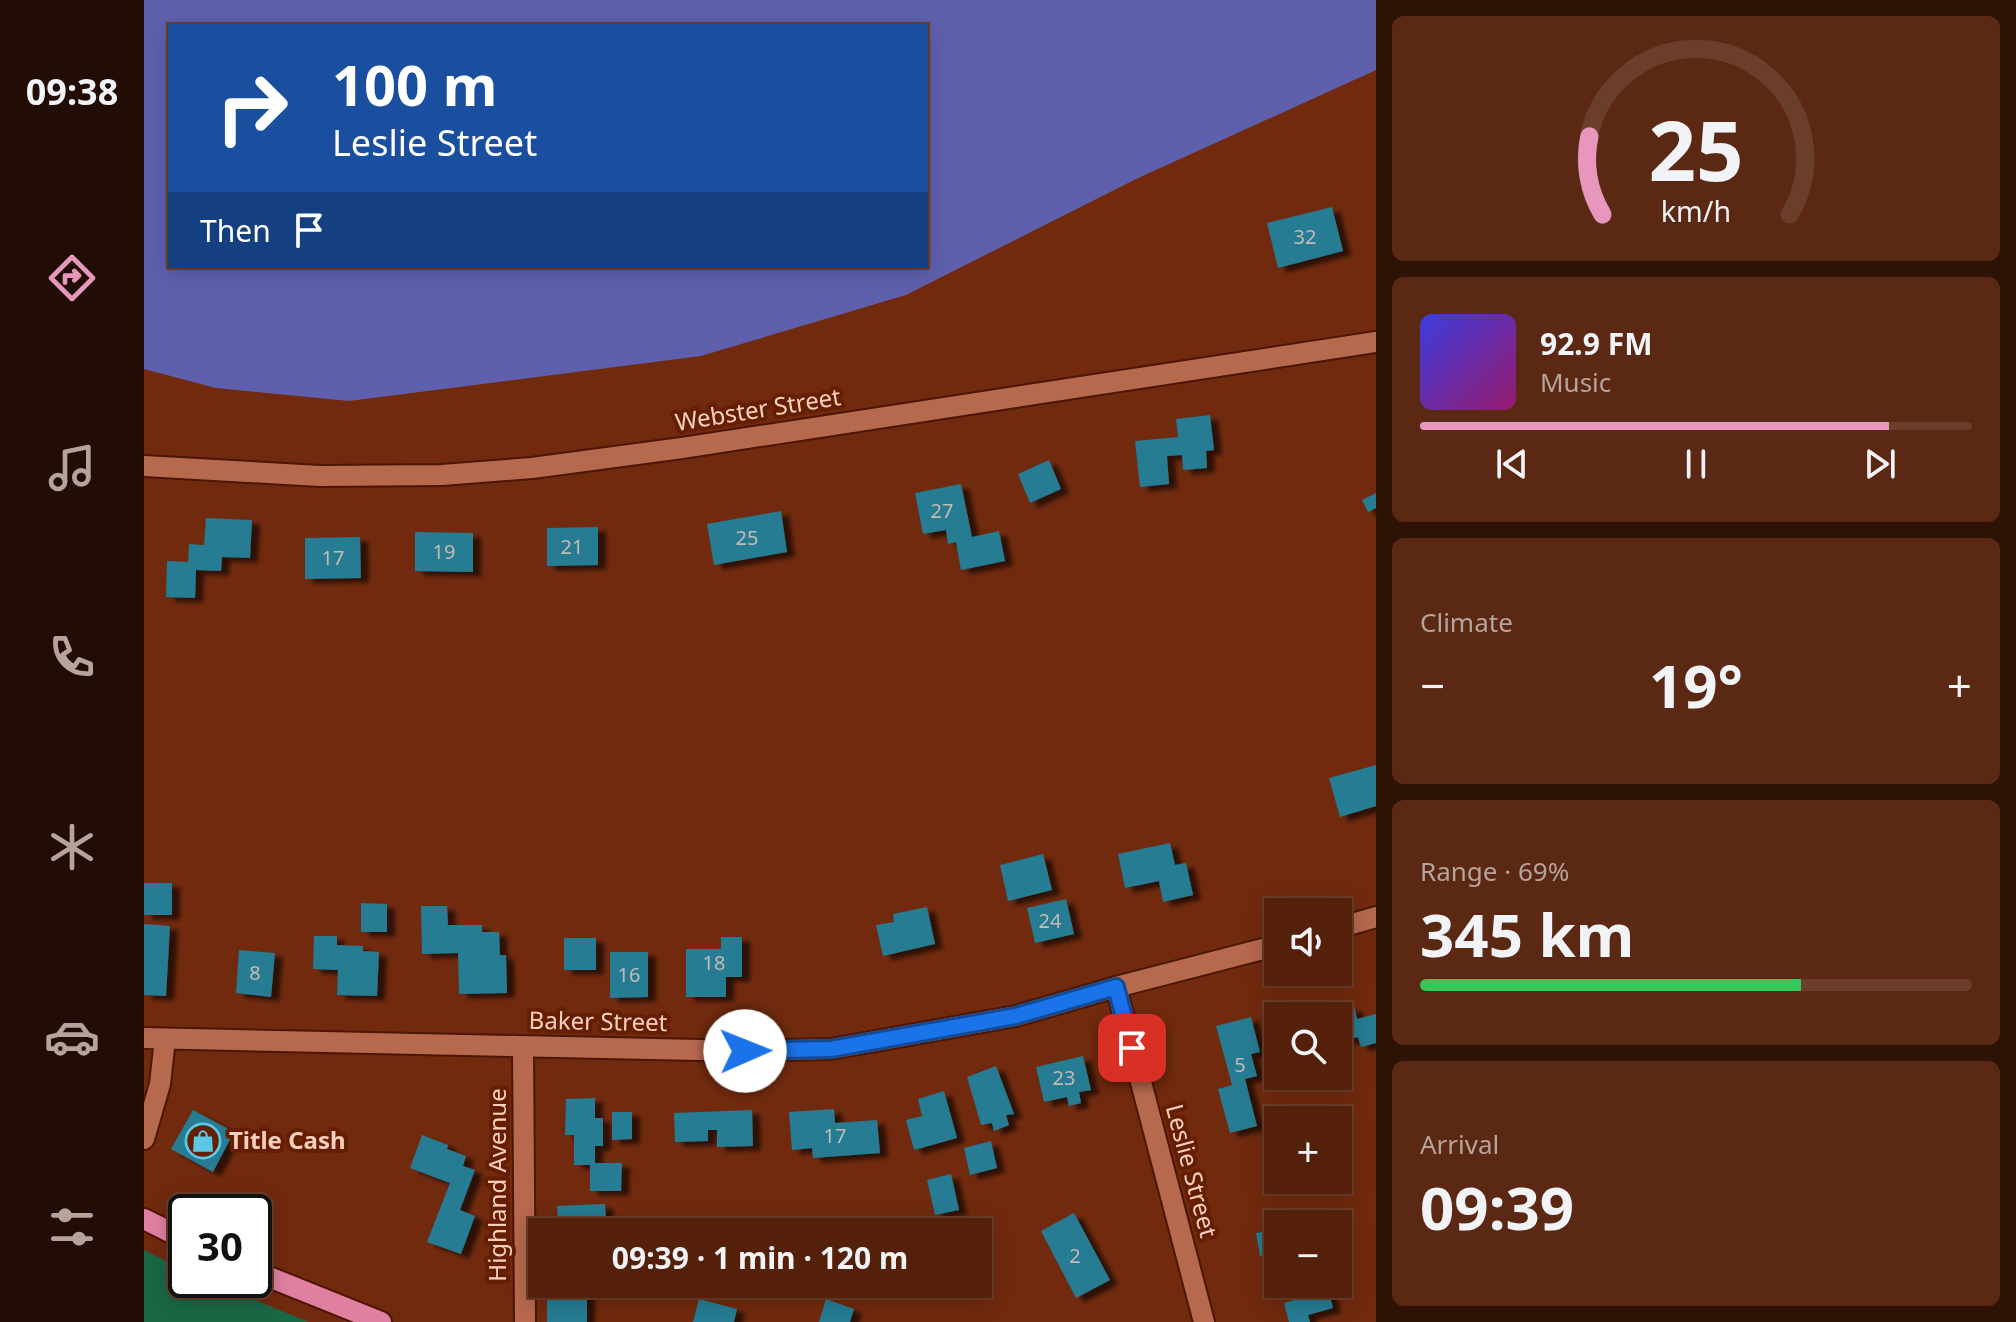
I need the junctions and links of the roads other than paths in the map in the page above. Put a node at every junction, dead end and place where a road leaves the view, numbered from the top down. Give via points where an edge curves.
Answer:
1 (1376, 342) edge
2 (144, 466) edge
3 (1376, 917) edge
4 (1352, 924) edge
5 (1264, 949) edge
6 (1116, 987) junction
7 (144, 1038) edge
8 (165, 1039) junction
9 (523, 1047) junction
10 (144, 1139) edge
11 (144, 1219) edge
12 (168, 1231) edge
13 (272, 1278) edge
14 (381, 1322) edge
15 (525, 1322) edge
16 (1204, 1322) edge

1 - 2 street, Webster Street via 532,468 320,476
3 - 4 street
5 - 6 street, Baker Street
6 - 9 street, Baker Street via 1016,1016 831,1049
6 - 16 street, Leslie Street
7 - 8 street, Baker Street
8 - 9 street, Baker Street
8 - 10 street via 160,1084
9 - 15 street, Highland Avenue
11 - 12 main road
13 - 14 main road

